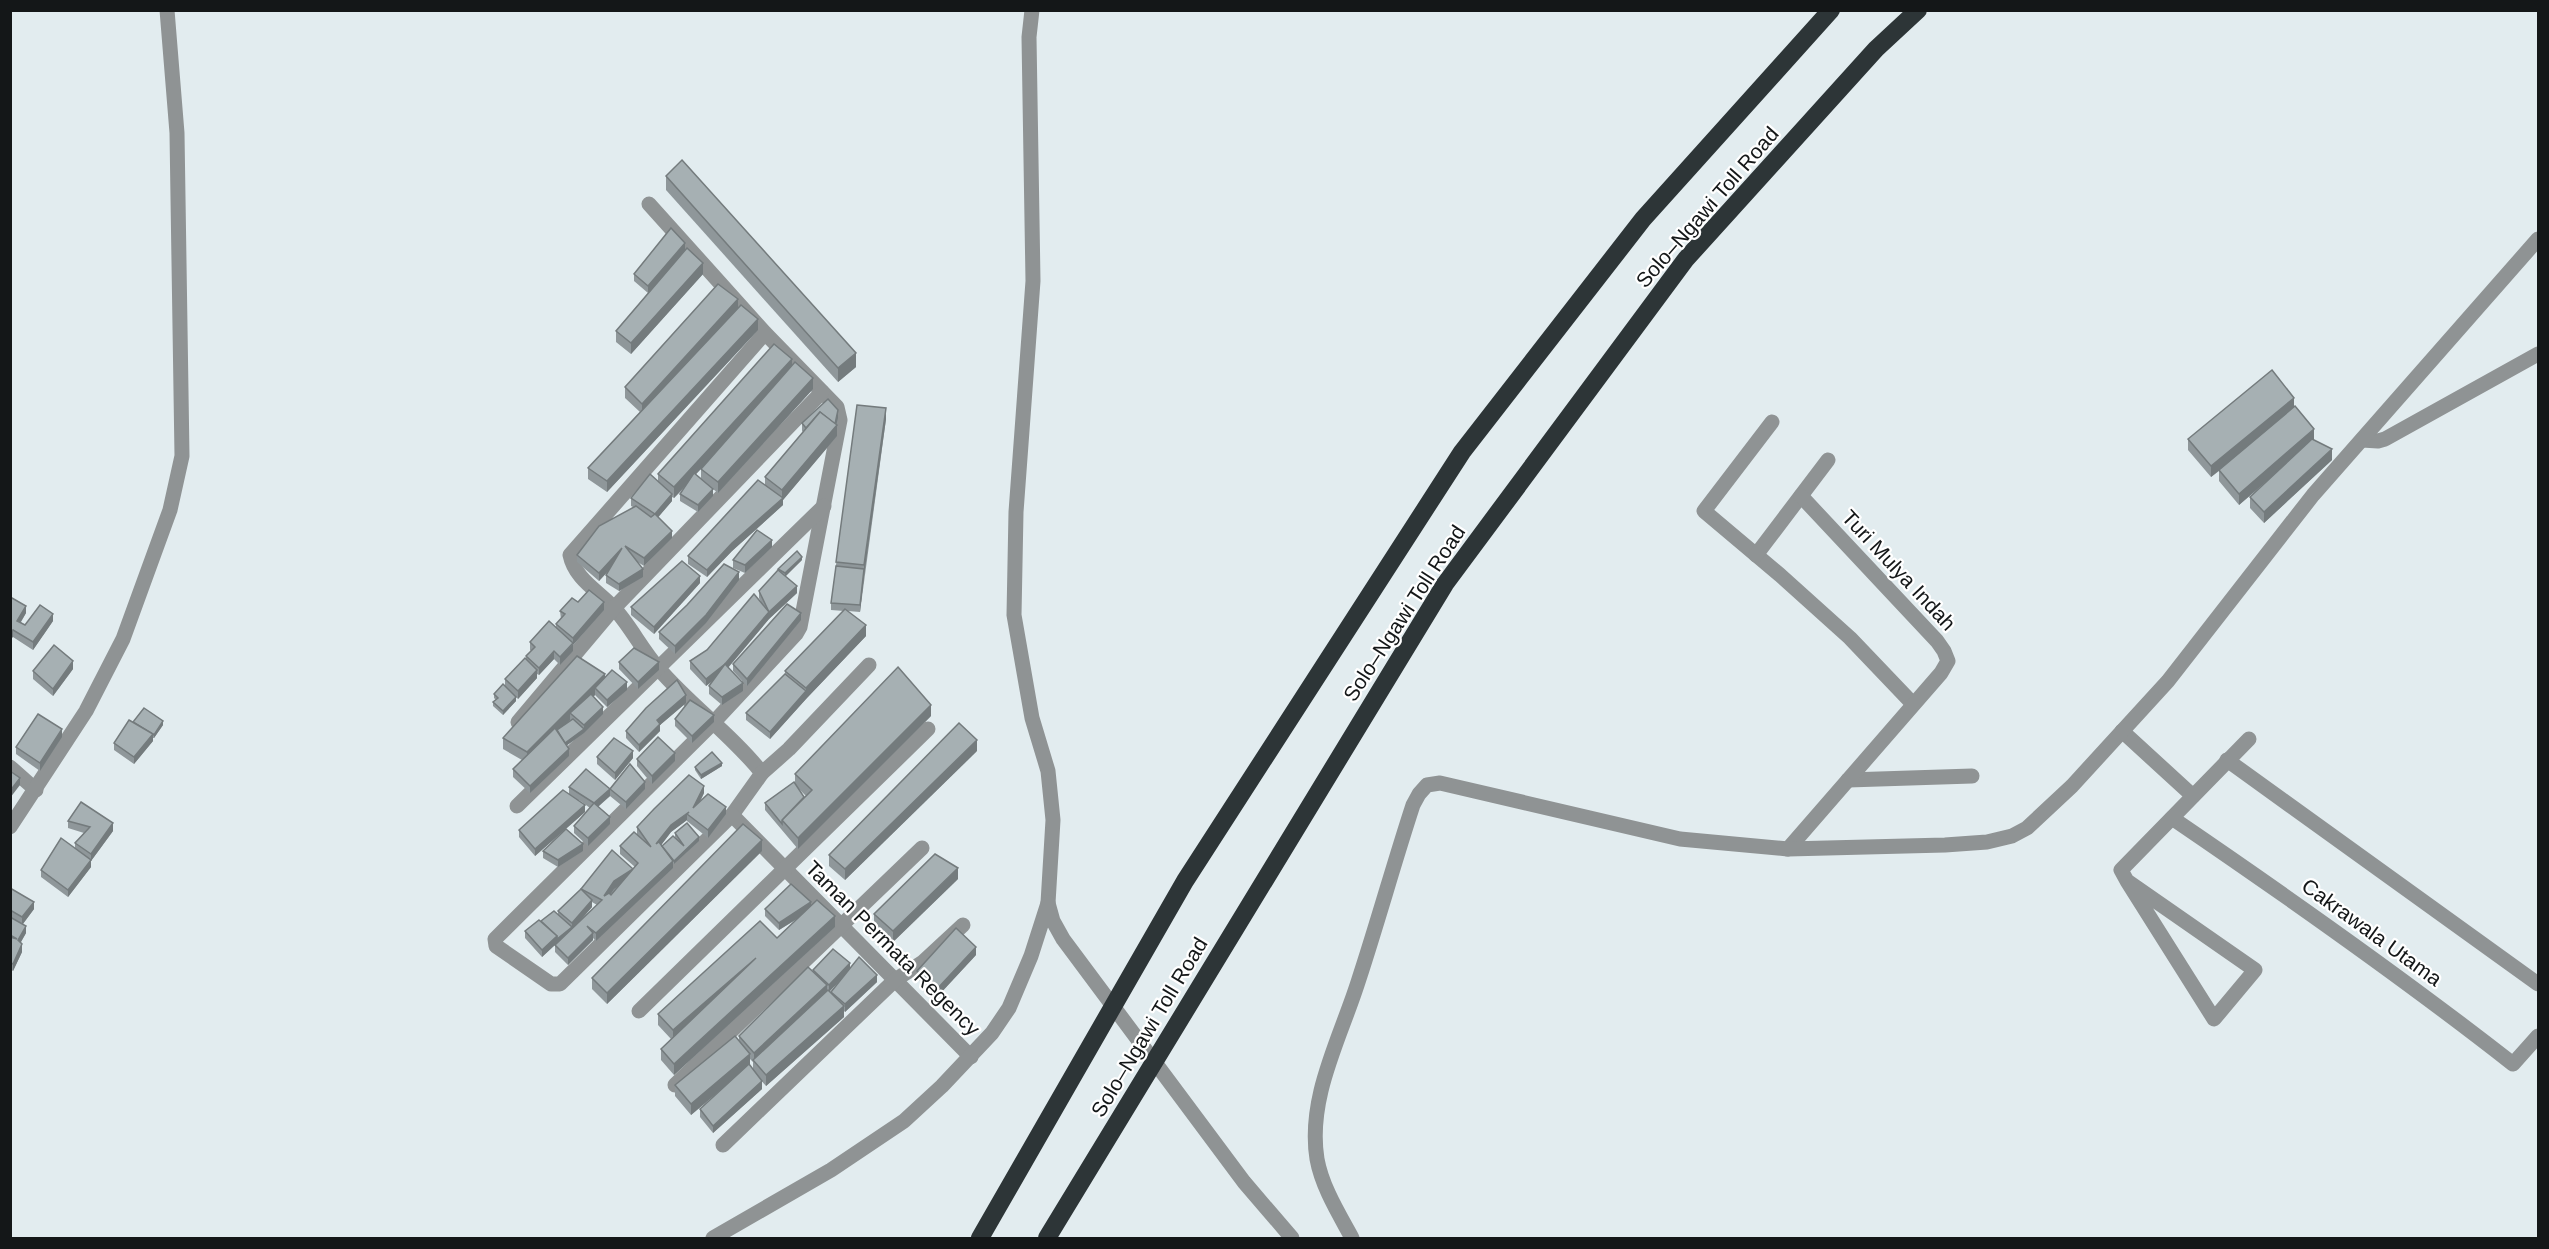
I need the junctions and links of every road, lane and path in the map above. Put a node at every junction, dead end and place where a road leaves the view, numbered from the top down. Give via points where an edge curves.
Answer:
1 (167, 10) edge
2 (1032, 10) edge
3 (1831, 10) edge
4 (1918, 10) edge
5 (649, 204) dead end
6 (2538, 239) edge
7 (765, 333) junction
8 (2538, 354) edge
9 (822, 392) junction
10 (1772, 422) dead end
11 (2362, 440) junction
12 (1828, 460) dead end
13 (1801, 496) junction
14 (825, 506) junction
15 (1756, 555) junction
16 (614, 608) junction
17 (869, 665) dead end
18 (659, 670) junction
19 (1913, 704) junction
20 (714, 722) junction
21 (928, 729) dead end
22 (2122, 731) junction
23 (510, 732) edge
24 (2248, 739) dead end
25 (2228, 760) junction
26 (10, 767) edge
27 (762, 773) junction
28 (1972, 776) dead end
29 (1848, 780) junction
30 (36, 790) junction
31 (2193, 796) junction
32 (517, 806) dead end
33 (732, 815) junction
34 (2172, 818) junction
35 (10, 827) edge
36 (922, 848) dead end
37 (1788, 849) junction
38 (785, 869) junction
39 (2127, 881) junction
40 (1048, 903) junction
41 (963, 925) dead end
42 (841, 926) junction
43 (895, 980) junction
44 (2538, 984) edge
45 (639, 1011) dead end
46 (2538, 1036) edge
47 (971, 1057) junction
48 (675, 1085) edge
49 (723, 1145) dead end
50 (713, 1239) edge
51 (980, 1239) edge
52 (1047, 1239) edge
53 (1292, 1239) edge
54 (1352, 1239) edge

1 - 30 street via 178,153 182,456 170,510 123,639 86,711
2 - 40 street via 1029,37 1033,281 1016,512 1014,615 1032,718 1048,771 1053,820
3 - 51 highway, Solo–Ngawi Toll Road via 1643,219 1462,452 1185,881
4 - 52 highway, Solo–Ngawi Toll Road via 1876,49 1686,259 1445,584
5 - 7 street
6 - 11 street
7 - 9 street
7 - 16 street via 570,555 576,572
8 - 11 street via 2385,439
9 - 14 street via 840,415
9 - 16 street
10 - 15 street via 1704,511
11 - 22 street via 2313,495 2168,681
12 - 13 street
13 - 15 street
13 - 19 street, Turi Mulya Indah via 1944,651 1948,661 1945,667
14 - 18 street
14 - 20 street via 800,627
15 - 19 street via 1850,638
16 - 18 street
16 - 23 street
17 - 27 street
18 - 20 street
18 - 32 street
19 - 29 street, Turi Mulya Indah
20 - 27 street
20 - 33 street via 494,943 551,984 560,984
21 - 38 street, Taman Permata Regency
22 - 31 street
22 - 37 street via 2049,808 2012,836 1945,845
24 - 25 street
25 - 31 street
25 - 44 street
26 - 30 street
27 - 33 street
28 - 29 street
29 - 37 street, Turi Mulya Indah
30 - 35 street
31 - 34 street
33 - 38 street, Taman Permata Regency
34 - 39 street via 2121,870
34 - 46 street, Cakrawala Utama via 2332,928 2513,1064
36 - 42 street
37 - 54 street via 1680,839 1498,795 1440,783 1427,785 1413,805 1318,1105 1317,1159
38 - 42 street, Taman Permata Regency
38 - 45 street, Taman Permata Regency
39 - 39 street via 2183,970 2214,1019 2255,970
40 - 47 street via 1009,1008
40 - 53 street via 1064,939 1244,1182
41 - 43 street
42 - 43 street, Taman Permata Regency
42 - 48 street
43 - 47 street, Taman Permata Regency
43 - 49 street
47 - 50 street via 904,1121 831,1170

